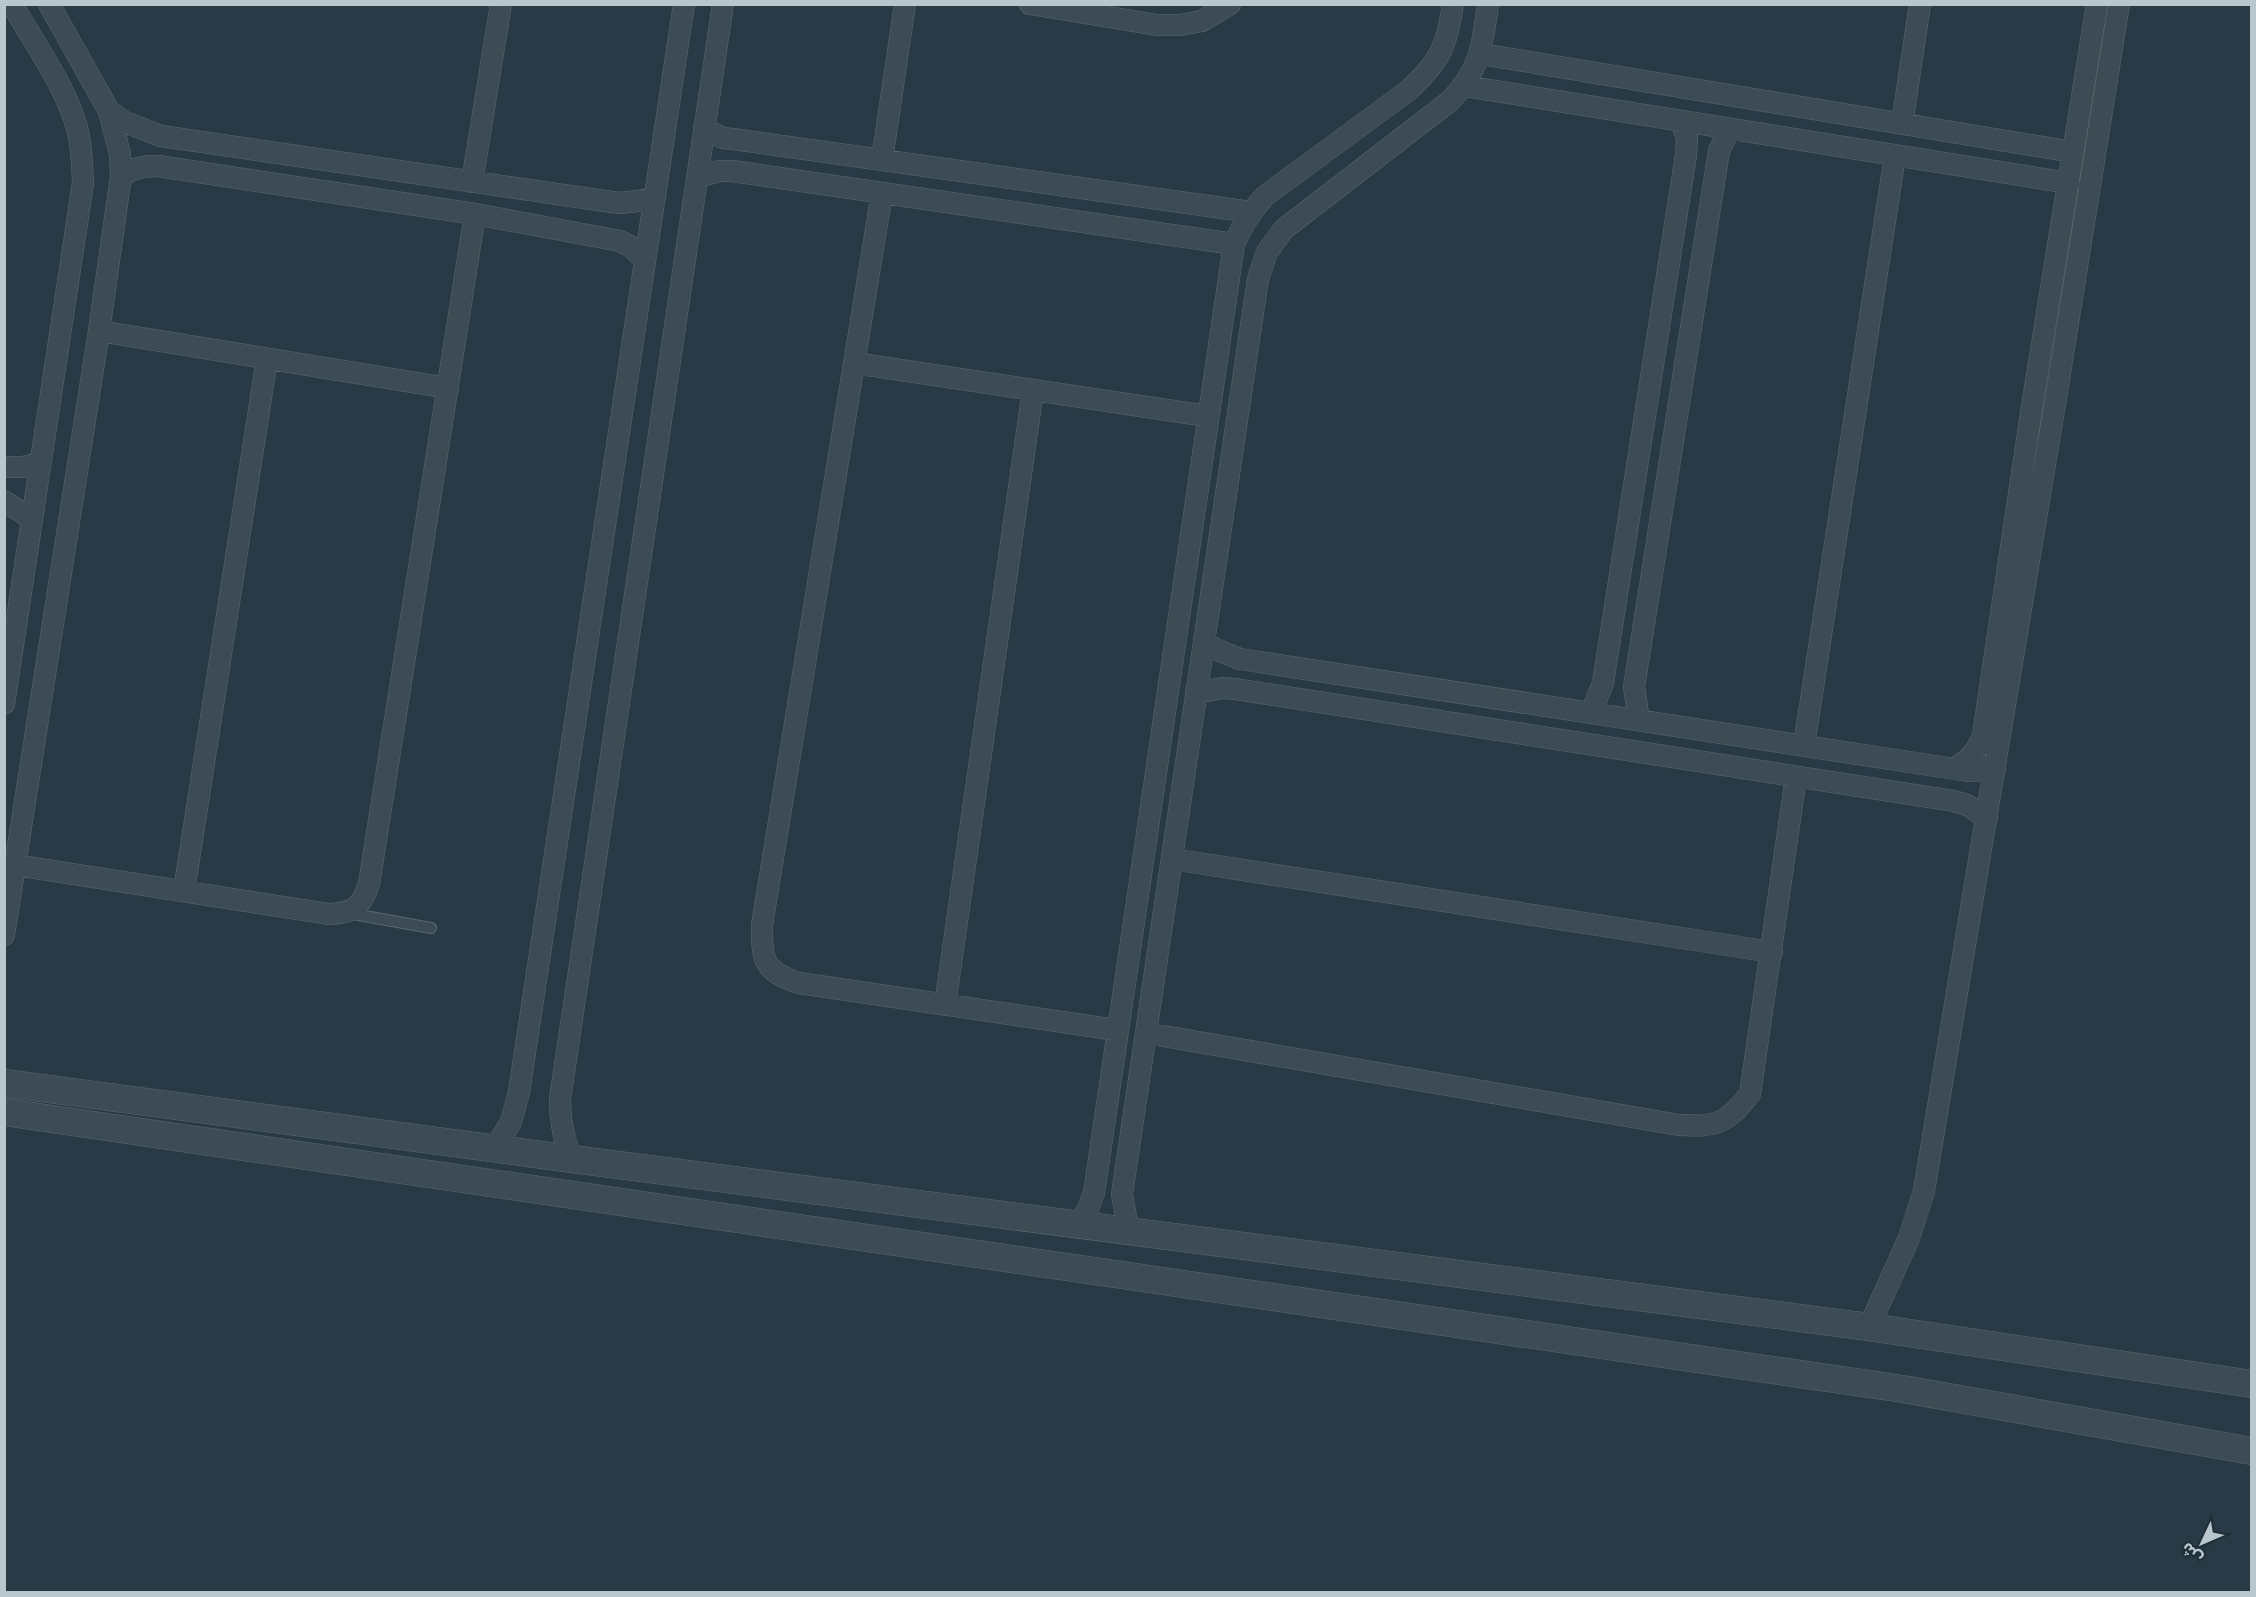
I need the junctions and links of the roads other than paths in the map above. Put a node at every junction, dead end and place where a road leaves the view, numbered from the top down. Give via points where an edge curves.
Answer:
1 (12, 4) edge
2 (49, 4) edge
3 (684, 4) edge
4 (723, 4) edge
5 (905, 4) edge
6 (1030, 4) edge
7 (1230, 4) edge
8 (1453, 4) edge
9 (1488, 4) edge
10 (1920, 4) edge
11 (2097, 4) edge
12 (2119, 4) edge
13 (495, 5) edge
14 (1089, 9) edge
15 (1481, 54) junction
16 (1464, 86) junction
17 (110, 111) junction
18 (1682, 121) junction
19 (1902, 123) junction
20 (704, 129) junction
21 (1729, 129) junction
22 (2073, 152) junction
23 (1686, 155) junction
24 (1895, 156) junction
25 (1718, 159) junction
26 (882, 160) junction
27 (121, 176) junction
28 (697, 177) junction
29 (472, 182) junction
30 (2069, 183) junction
31 (882, 193) junction
32 (653, 199) junction
33 (1251, 212) junction
34 (475, 214) junction
35 (1234, 244) junction
36 (644, 259) junction
37 (99, 331) junction
38 (267, 359) junction
39 (855, 363) junction
40 (448, 388) junction
41 (1033, 390) junction
42 (2033, 400) junction
43 (2055, 404) junction
44 (1207, 416) junction
45 (40, 463) junction
46 (4, 467) edge
47 (4, 501) edge
48 (32, 519) junction
49 (1204, 641) junction
50 (6, 679) edge
51 (1196, 693) junction
52 (4, 704) edge
53 (1591, 713) junction
54 (1639, 720) junction
55 (1804, 745) junction
56 (1954, 768) junction
57 (1995, 770) junction
58 (1796, 777) junction
59 (1987, 818) junction
60 (1172, 859) junction
61 (15, 865) junction
62 (184, 891) junction
63 (348, 913) junction
64 (431, 928) dead end
65 (4, 935) edge
66 (1772, 952) junction
67 (945, 1005) junction
68 (1117, 1030) junction
69 (1146, 1033) junction
70 (4, 1083) edge
71 (4, 1112) edge
72 (494, 1149) junction
73 (572, 1159) junction
74 (1079, 1223) junction
75 (1128, 1230) junction
76 (1869, 1327) junction
77 (2252, 1384) edge
78 (2252, 1452) edge

1 - 45 street via 67,102 82,155 83,183
2 - 17 street
3 - 32 street
4 - 20 street
5 - 26 street
6 - 14 street
7 - 14 street via 1202,21 1180,26 1157,25
8 - 33 street via 1444,47 1429,71 1265,196
9 - 15 street
10 - 19 street
11 - 22 street
12 - 43 street
13 - 29 street
15 - 16 street
15 - 19 street
16 - 18 street
16 - 49 street via 1305,210 1267,252 1258,279
17 - 27 street
17 - 29 street via 125,122 161,136
18 - 21 street
18 - 23 street
19 - 22 street
20 - 26 street via 723,138
20 - 28 street
21 - 24 street
21 - 25 street
22 - 30 street
23 - 25 street
23 - 53 street via 1603,683
24 - 30 street
24 - 55 street
25 - 54 street via 1634,687
26 - 33 street
27 - 34 street via 138,167 158,166
27 - 37 street
28 - 31 street via 732,171
28 - 73 street via 560,1099 564,1140
29 - 32 street via 621,203
30 - 42 street
31 - 35 street
31 - 39 street
32 - 36 street
33 - 35 street
34 - 36 street via 612,238
34 - 40 street
35 - 44 street
36 - 72 street via 519,1092 511,1122
37 - 38 street
37 - 61 street
38 - 40 street
38 - 62 street
39 - 41 street
39 - 67 street via 762,926 762,948 768,966 781,977 799,983
40 - 63 street via 369,884 363,902
41 - 44 street
41 - 67 street
42 - 43 street
42 - 56 street via 1983,735 1974,753
43 - 57 street
44 - 68 street
45 - 46 street
45 - 48 street
47 - 48 street
48 - 50 street
49 - 51 street
49 - 53 street via 1240,659
50 - 52 street
51 - 58 street via 1235,689
51 - 60 street
53 - 54 street
54 - 55 street
55 - 56 street
56 - 57 street
57 - 59 street
58 - 59 street via 1954,801
58 - 66 street
59 - 76 street via 1924,1191 1909,1238
60 - 66 street
60 - 69 street
61 - 62 street
61 - 65 street
62 - 63 street via 329,914
63 - 64 lane
66 - 69 street via 1750,1094 1732,1116 1707,1127
67 - 68 street
68 - 74 street via 1094,1193
69 - 75 street via 1122,1194
70 - 72 street
71 - 78 street via 1903,1389
72 - 73 street
73 - 74 street
74 - 75 street
75 - 76 street
76 - 77 street

